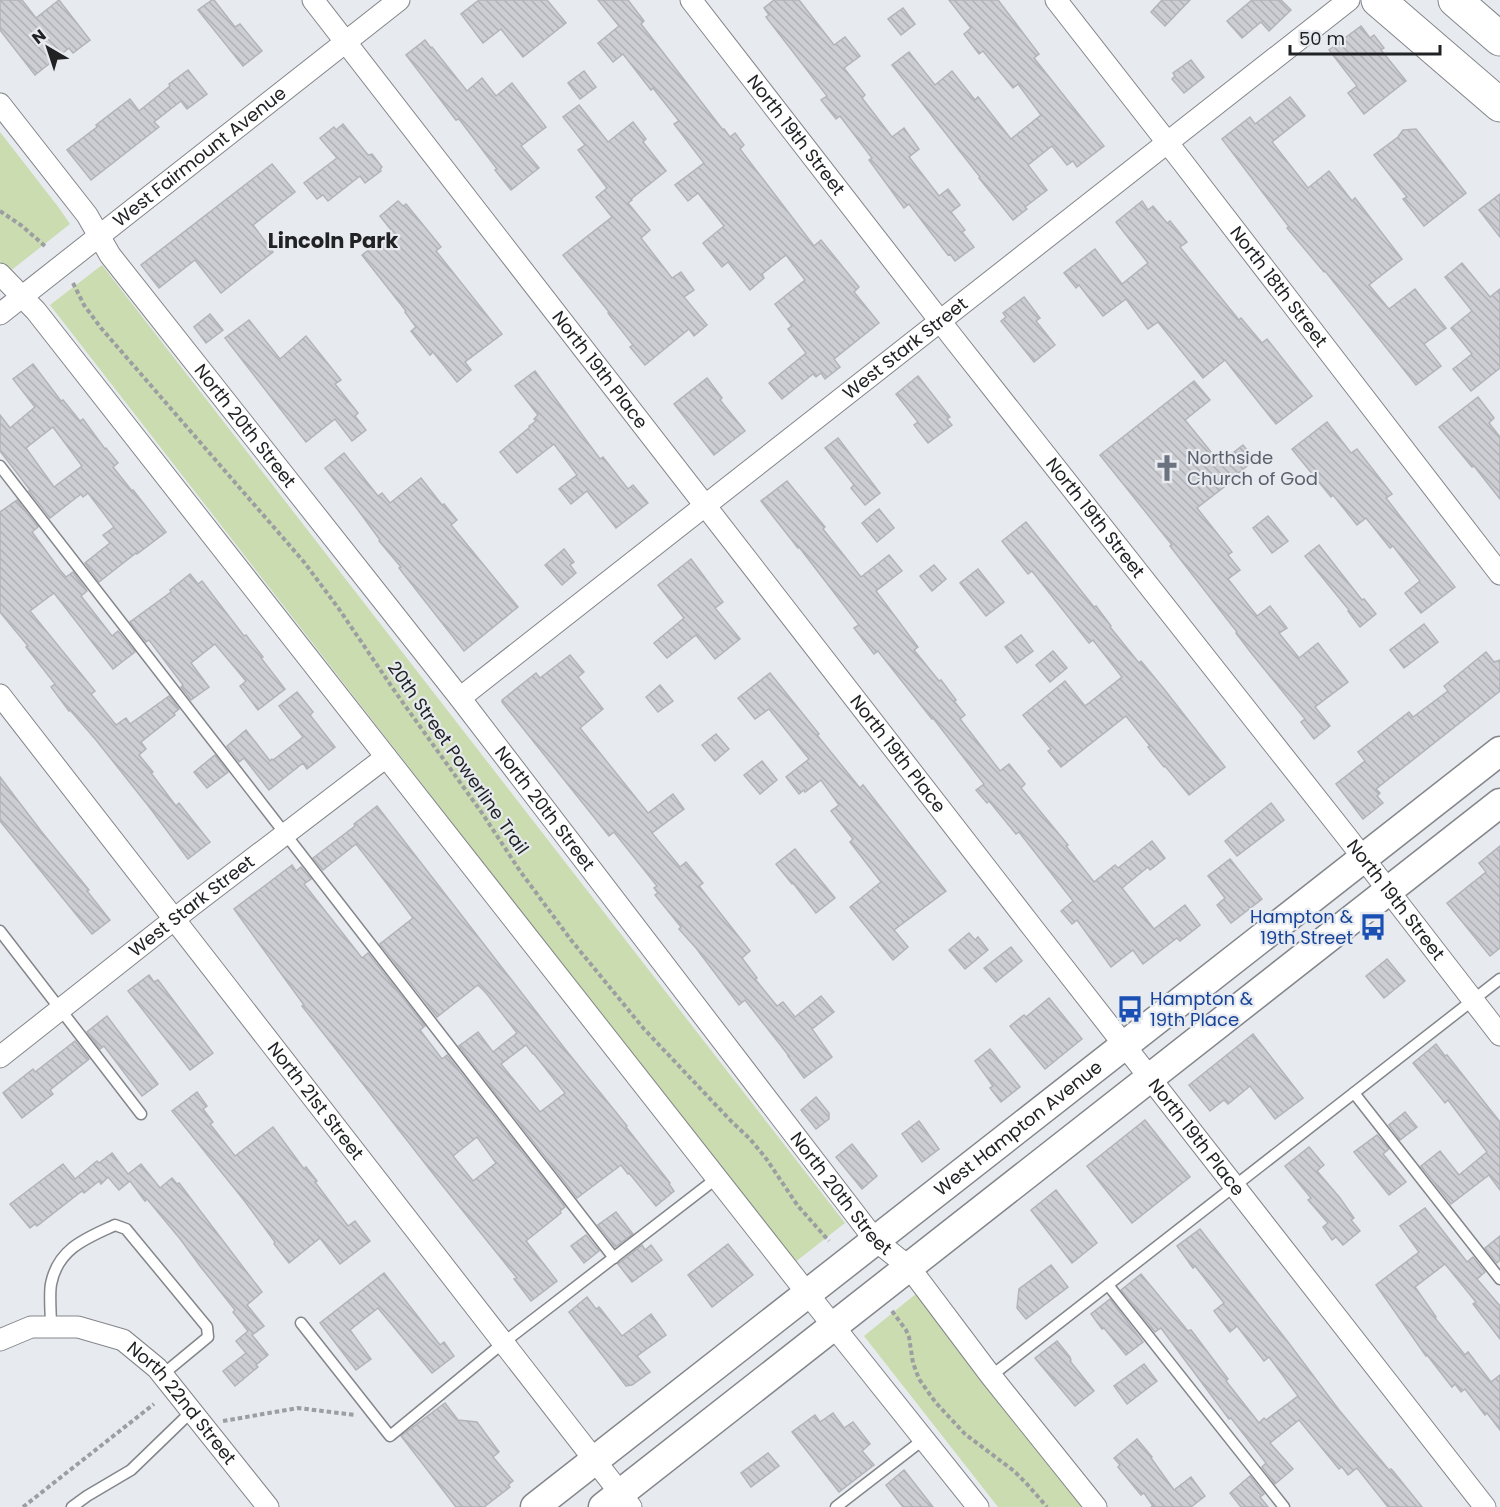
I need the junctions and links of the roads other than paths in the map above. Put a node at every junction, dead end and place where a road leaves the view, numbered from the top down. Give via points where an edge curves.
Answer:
1 (313, 0) edge
2 (399, 0) edge
3 (691, 0) edge
4 (1056, 0) edge
5 (1349, 0) edge
6 (1378, 0) edge
7 (1455, 0) edge
8 (1500, 39) edge
9 (346, 42) junction
10 (0, 104) edge
11 (1500, 105) edge
12 (1168, 142) junction
13 (99, 237) junction
14 (0, 274) edge
15 (23, 297) junction
16 (0, 314) edge
17 (940, 321) junction
18 (0, 466) edge
19 (705, 506) junction
20 (1500, 574) edge
21 (0, 695) edge
22 (460, 698) junction
23 (1500, 751) edge
24 (386, 757) junction
25 (1500, 803) edge
26 (285, 834) junction
27 (1363, 858) junction
28 (1388, 891) junction
29 (174, 920) junction
30 (0, 931) edge
31 (1500, 978) edge
32 (1473, 1000) junction
33 (61, 1009) junction
34 (1500, 1035) edge
35 (1124, 1045) junction
36 (0, 1057) edge
37 (1150, 1078) junction
38 (1354, 1093) junction
39 (141, 1114) dead end
40 (717, 1178) junction
41 (1234, 1186) junction
42 (875, 1240) junction
43 (614, 1258) junction
44 (909, 1267) junction
45 (1500, 1279) edge
46 (1108, 1285) junction
47 (807, 1293) junction
48 (301, 1323) dead end
49 (834, 1326) junction
50 (51, 1327) junction
51 (0, 1340) edge
52 (503, 1344) junction
53 (162, 1375) junction
54 (991, 1376) junction
55 (197, 1418) junction
56 (924, 1439) junction
57 (594, 1460) junction
58 (618, 1503) edge
59 (72, 1507) edge
60 (267, 1507) edge
61 (535, 1507) edge
62 (836, 1507) edge
63 (978, 1507) edge
64 (1096, 1507) edge
65 (1284, 1507) edge
66 (1485, 1507) edge

1 - 9 street, North 19th Place
2 - 9 street, West Fairmount Avenue
3 - 17 street, North 19th Street
4 - 12 street, North 18th Street
5 - 12 street, West Stark Street
6 - 11 main road
7 - 8 main road
9 - 13 street, West Fairmount Avenue
9 - 19 street, North 19th Place
10 - 13 street, North 20th Street via 87,215
12 - 17 street, West Stark Street
12 - 20 street, North 18th Street
13 - 15 street, West Fairmount Avenue
13 - 22 street, North 20th Street
14 - 15 street
15 - 16 street, West Fairmount Avenue
15 - 24 street
17 - 19 street, West Stark Street
17 - 27 street, North 19th Street
18 - 26 lane
19 - 22 street, West Stark Street
19 - 35 street, North 19th Place
21 - 29 street, North 21st Street
22 - 42 street, North 20th Street
23 - 27 main road, West Hampton Avenue
24 - 26 street, West Stark Street
24 - 40 street
25 - 28 main road
26 - 29 street, West Stark Street
26 - 43 lane
27 - 28 street, North 19th Street
27 - 35 main road, West Hampton Avenue
28 - 32 street, North 19th Street
28 - 37 main road
29 - 33 street, West Stark Street
29 - 52 street, North 21st Street
30 - 33 lane
31 - 32 lane
32 - 34 street, North 19th Street
32 - 38 lane
33 - 36 street, West Stark Street
33 - 39 lane
35 - 37 street, North 19th Place
35 - 42 main road, West Hampton Avenue
37 - 41 street, North 19th Place
37 - 44 main road
38 - 41 lane
38 - 45 lane
40 - 43 lane
40 - 47 street
41 - 46 lane
41 - 66 street, North 19th Place
42 - 44 street, North 20th Street
42 - 47 main road, West Hampton Avenue
43 - 52 lane
44 - 49 main road
44 - 54 street, North 20th Street
46 - 54 lane
46 - 65 lane
47 - 49 street
47 - 57 main road, West Hampton Avenue
48 - 52 lane via 390,1436
49 - 56 street
49 - 58 main road
50 - 51 street, North 22nd Street via 31,1327
50 - 53 street, North 22nd Street via 78,1327 123,1340
50 - 53 lane via 51,1284 60,1259 78,1242 115,1225 126,1229 207,1327 208,1337
52 - 57 street, North 21st Street
53 - 55 street, North 22nd Street
54 - 64 street, North 20th Street
55 - 59 lane via 131,1470
55 - 60 street, North 22nd Street
56 - 62 lane
56 - 63 street
57 - 58 street, North 21st Street
57 - 61 main road, West Hampton Avenue

